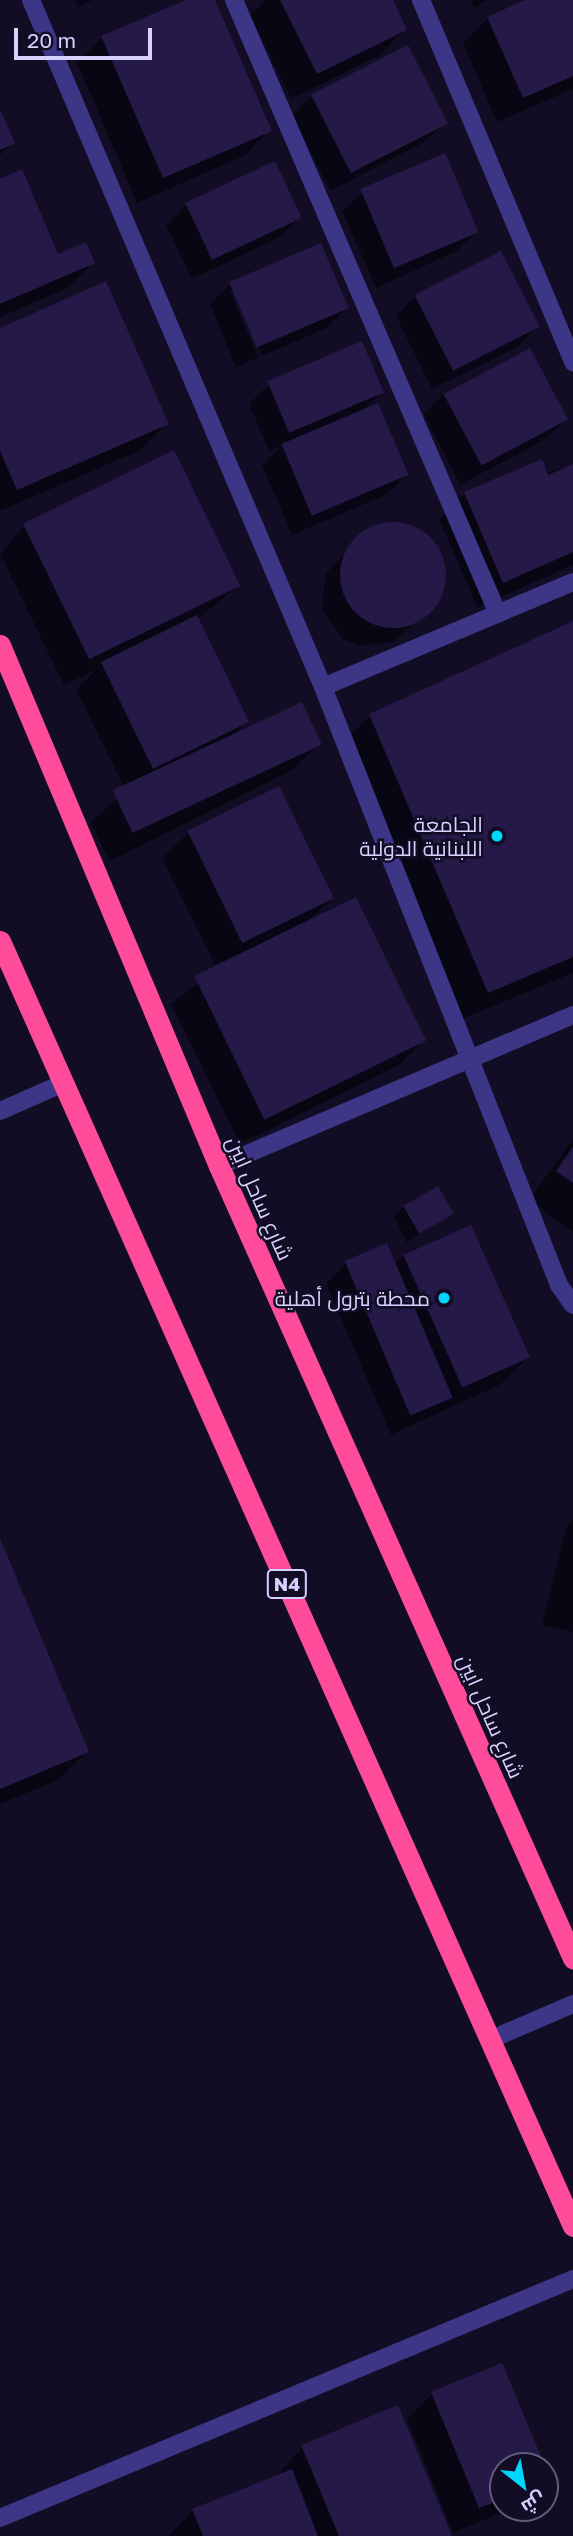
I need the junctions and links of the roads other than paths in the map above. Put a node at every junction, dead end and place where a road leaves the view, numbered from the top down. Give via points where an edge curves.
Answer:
1 (31, 0) edge
2 (234, 0) edge
3 (421, 0) edge
4 (573, 362) edge
5 (573, 582) edge
6 (498, 614) junction
7 (0, 645) edge
8 (323, 687) junction
9 (0, 941) edge
10 (573, 1015) edge
11 (470, 1055) junction
12 (59, 1085) junction
13 (0, 1111) edge
14 (219, 1166) junction
15 (573, 1305) edge
16 (573, 1958) edge
17 (573, 2004) edge
18 (494, 2038) junction
19 (573, 2226) edge
20 (573, 2279) edge
21 (0, 2518) edge

1 - 8 street
2 - 6 street
3 - 4 street
5 - 6 street
6 - 8 street
7 - 14 highway, شارع ساحل ابين
8 - 11 street
9 - 12 highway, N4
10 - 11 street
11 - 14 street
11 - 15 street via 559,1285
12 - 13 street
12 - 18 highway, N4
14 - 16 highway, شارع ساحل ابين
17 - 18 street
18 - 19 highway, N4
20 - 21 street

